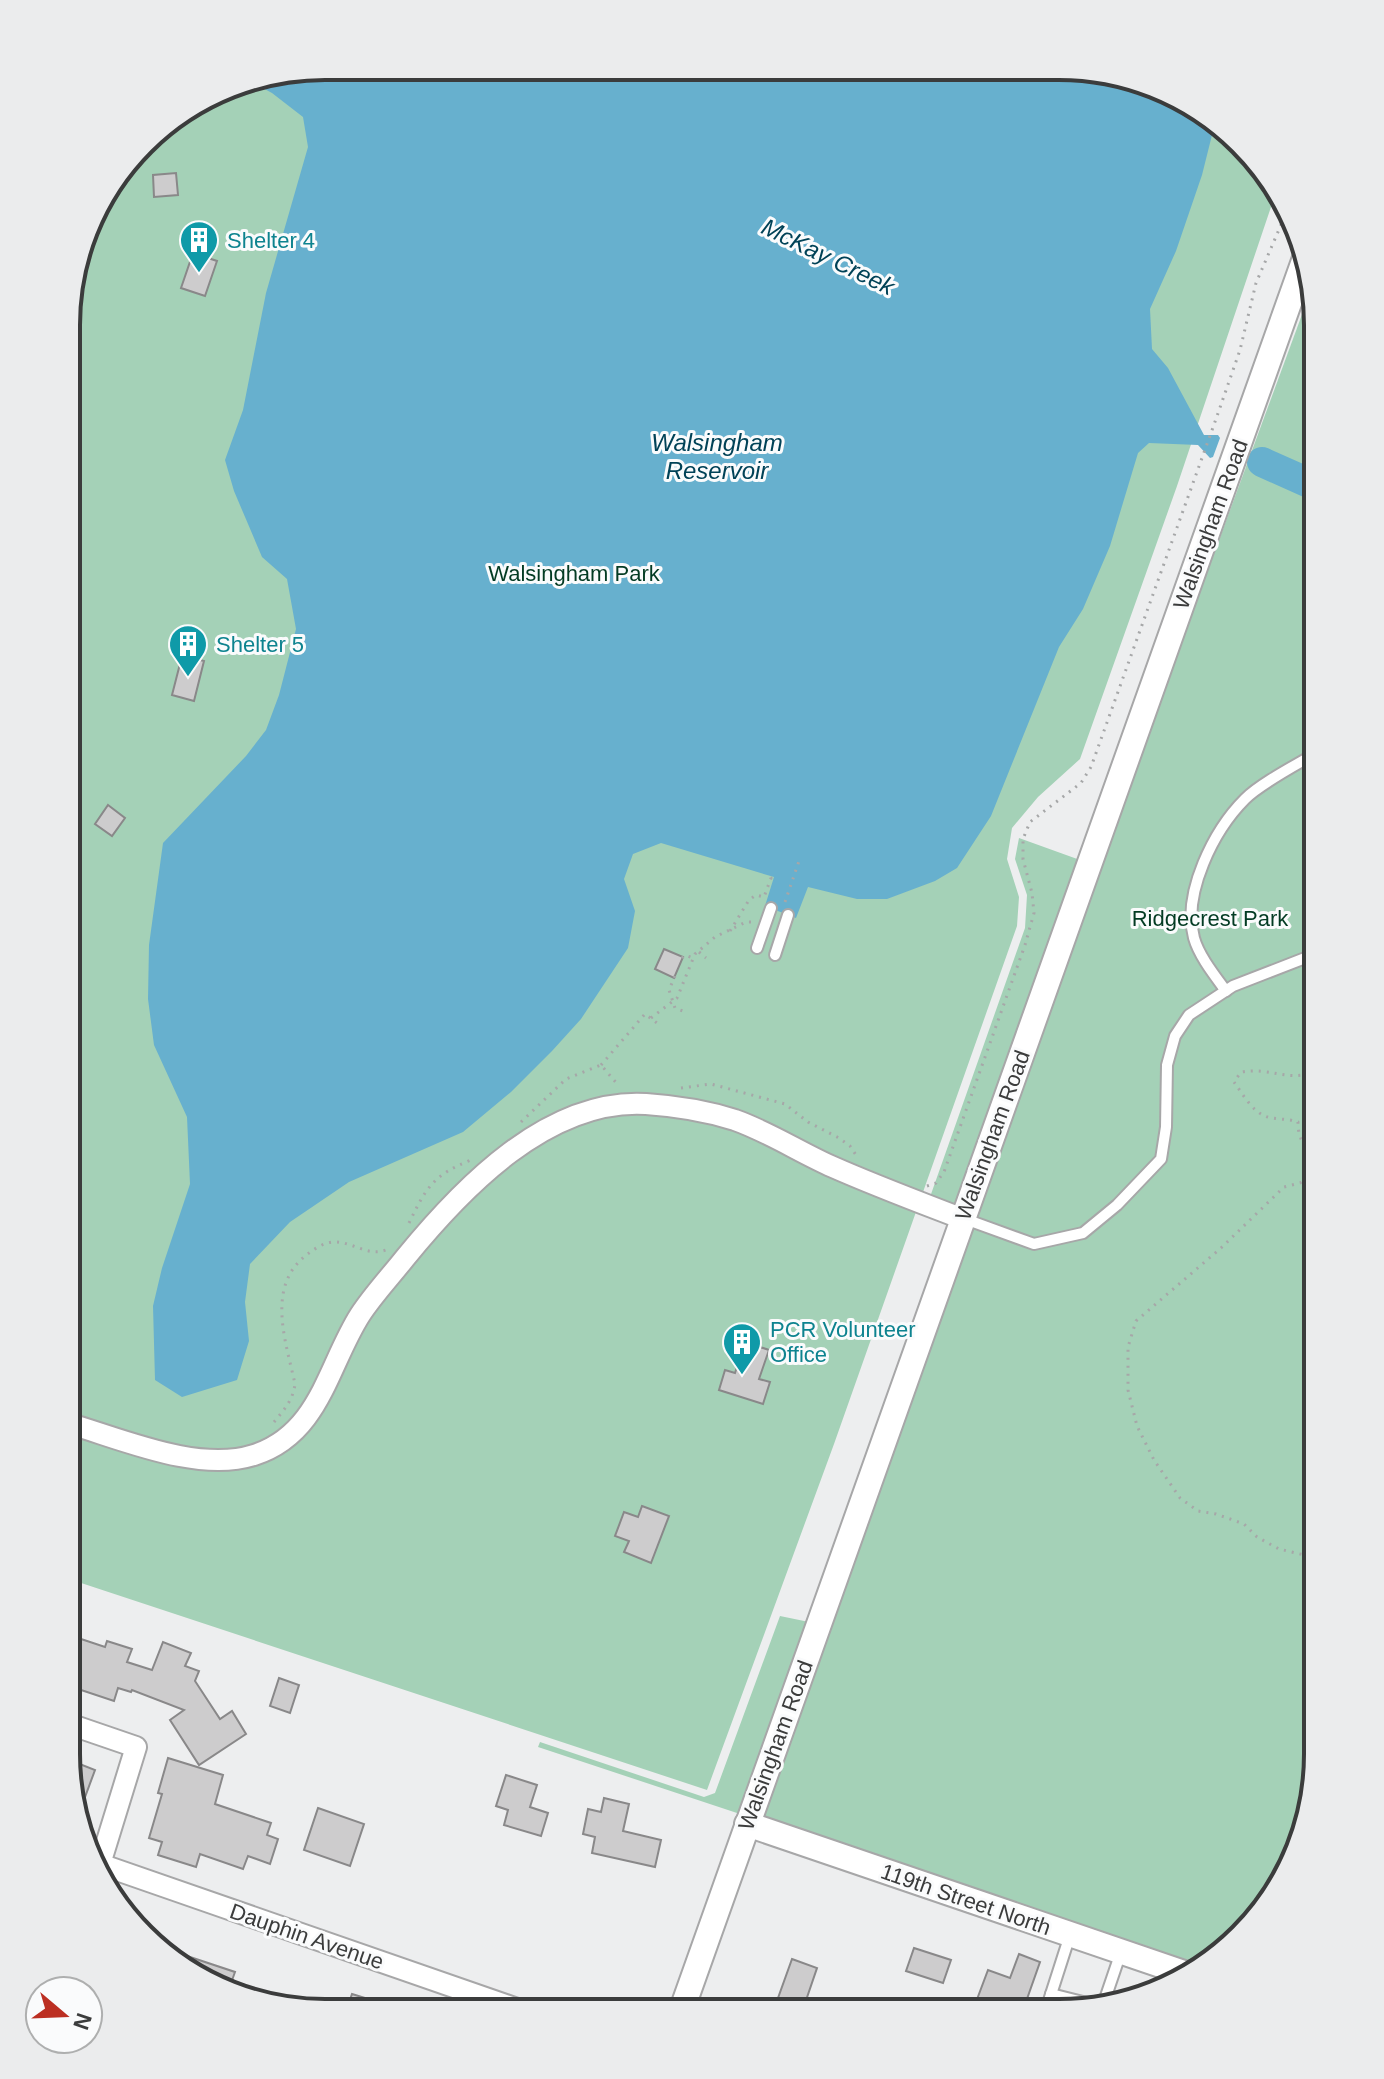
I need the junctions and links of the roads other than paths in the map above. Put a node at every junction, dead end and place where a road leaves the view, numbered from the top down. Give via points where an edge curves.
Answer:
1 (1299, 276) edge
2 (1304, 761) edge
3 (771, 908) dead end
4 (788, 915) dead end
5 (757, 948) dead end
6 (775, 955) dead end
7 (1304, 959) edge
8 (1226, 991) junction
9 (963, 1219) junction
10 (80, 1427) edge
11 (80, 1728) edge
12 (747, 1824) junction
13 (100, 1850) edge
14 (108, 1866) edge
15 (1070, 1935) junction
16 (1121, 1952) junction
17 (1174, 1970) edge
18 (1051, 1994) junction
19 (1107, 1994) edge
20 (489, 1999) edge
21 (686, 1999) edge
22 (1049, 1999) edge
23 (1065, 1999) edge

1 - 9 street, Walsingham Road
2 - 8 lane via 1246,797 1196,877 1194,938
3 - 5 lane
4 - 6 lane
7 - 8 lane
8 - 9 lane via 1189,1015 1175,1036 1167,1065 1161,1159 1117,1205 1083,1233 1034,1244
9 - 10 street via 832,1167 736,1121 691,1109 613,1105 527,1140 433,1224 361,1314 312,1412 257,1455 197,1461
9 - 12 street, Walsingham Road
11 - 13 street via 136,1747
12 - 15 street, 119th Street North
12 - 21 street, Walsingham Road
14 - 20 street, Dauphin Avenue
15 - 16 street, 119th Street North
15 - 18 lane
16 - 17 street, 119th Street North
16 - 19 lane
18 - 22 lane
18 - 23 lane

